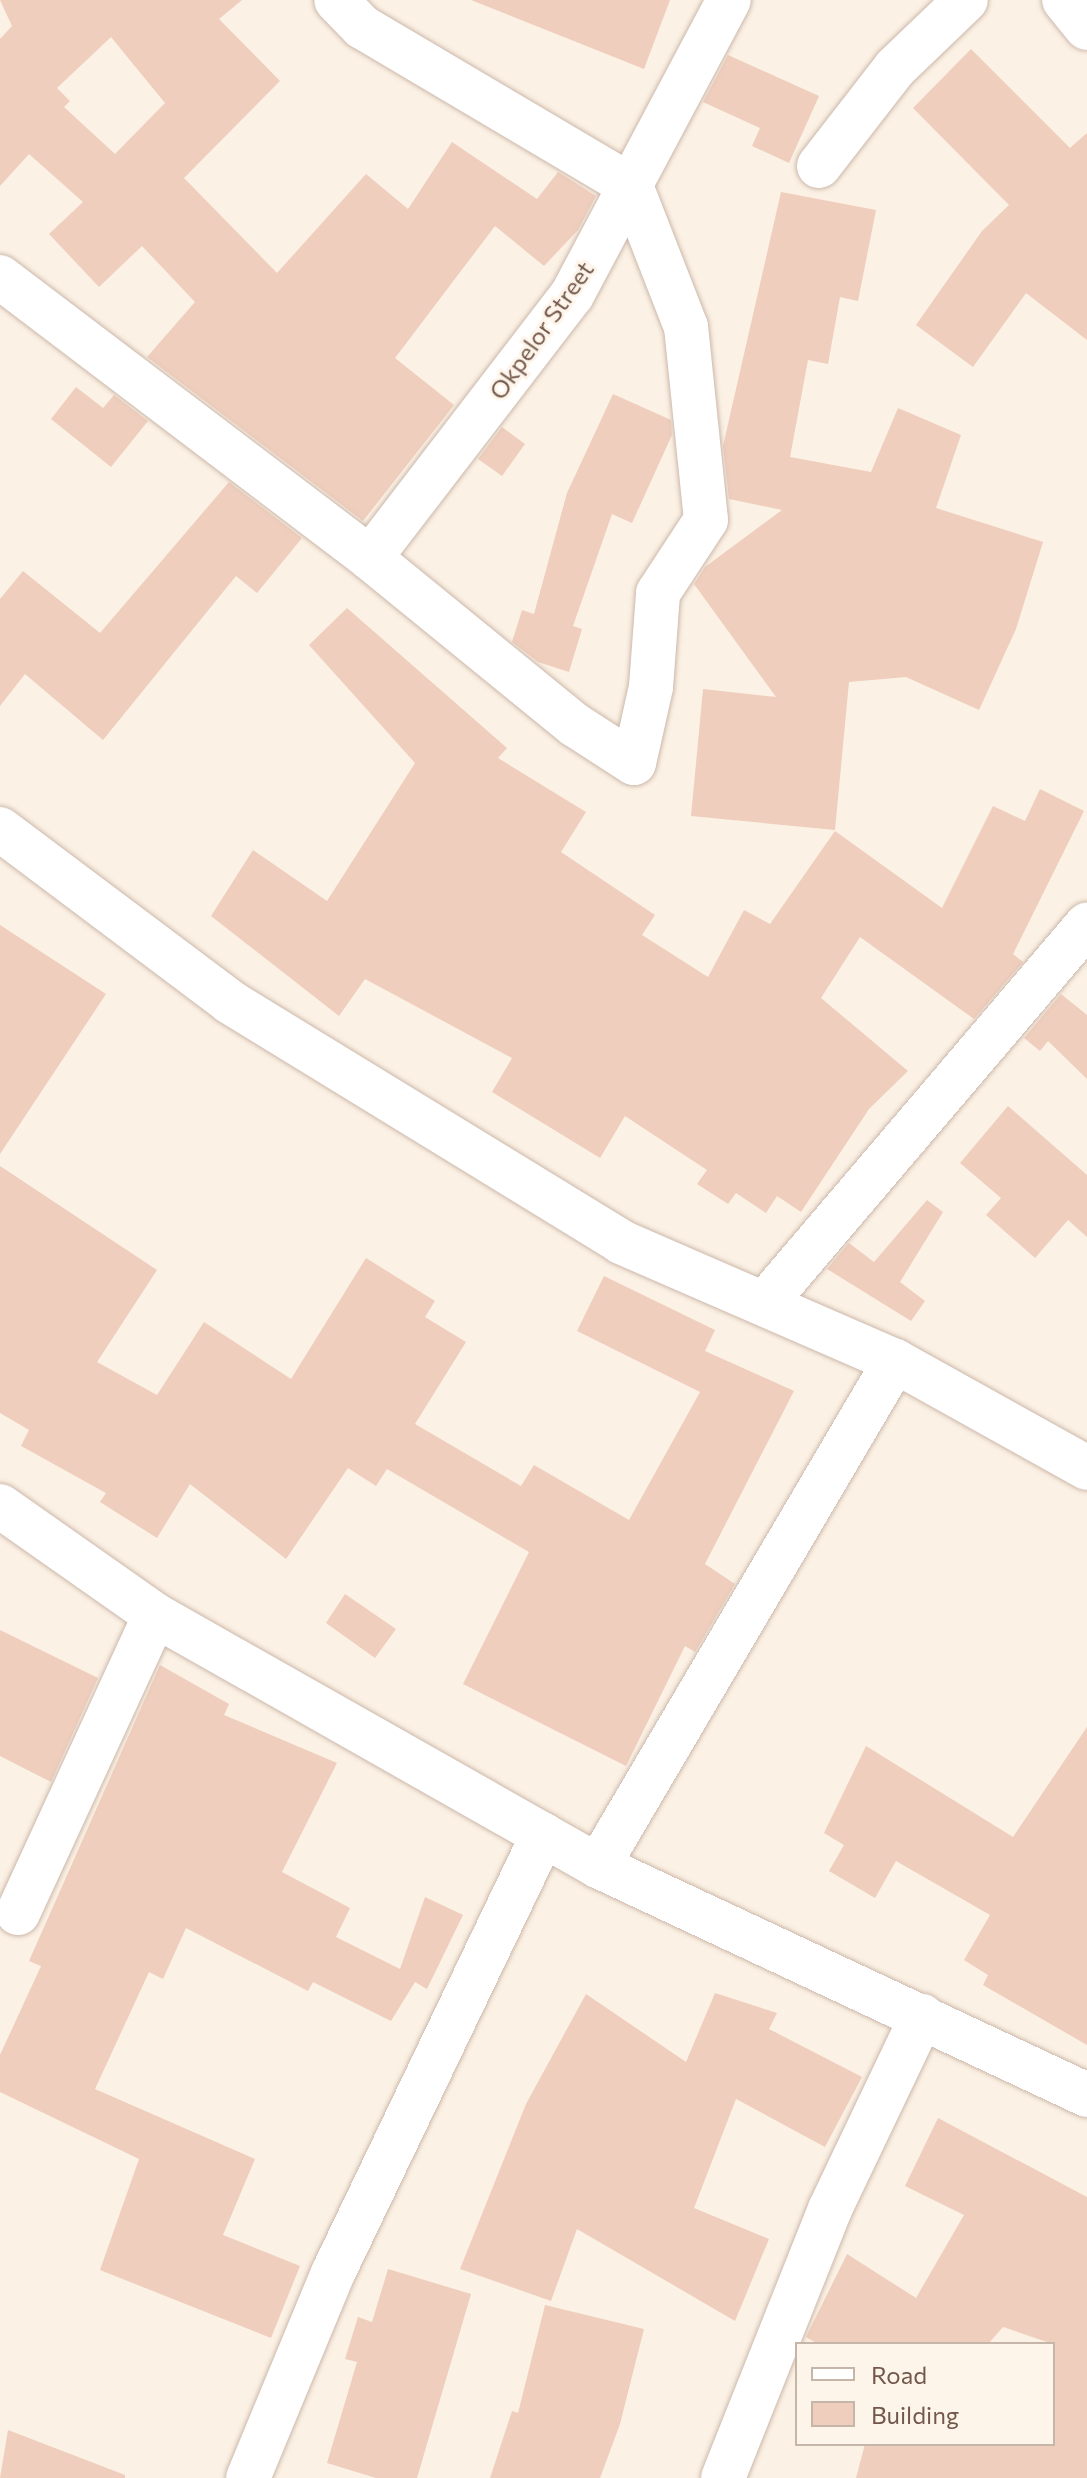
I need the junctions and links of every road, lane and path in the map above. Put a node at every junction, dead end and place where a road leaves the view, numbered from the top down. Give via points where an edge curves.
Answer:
1 (336, 0) edge
2 (729, 0) edge
3 (966, 0) edge
4 (1064, 0) edge
5 (1087, 28) edge
6 (819, 166) dead end
7 (631, 186) junction
8 (0, 277) edge
9 (370, 558) junction
10 (0, 829) edge
11 (1087, 925) edge
12 (765, 1303) junction
13 (895, 1361) junction
14 (1087, 1468) edge
15 (0, 1506) edge
16 (155, 1615) junction
17 (543, 1835) junction
18 (598, 1866) junction
19 (18, 1913) dead end
20 (922, 2016) junction
21 (1087, 2095) edge
22 (248, 2478) edge
23 (723, 2478) edge

1 - 7 street via 362,27
2 - 7 street, Okpelor Street
3 - 6 street via 895,68
4 - 5 street
7 - 9 street, Okpelor Street via 572,295
7 - 9 street via 686,327 706,520 658,593 651,687 634,763 575,725
8 - 9 street
10 - 12 street via 243,1010 621,1242
11 - 12 street
12 - 13 street
13 - 14 street
13 - 18 street
15 - 16 street
16 - 17 street
16 - 19 street
17 - 18 street
17 - 22 street via 333,2273
18 - 20 street
20 - 21 street
20 - 23 street via 830,2209

